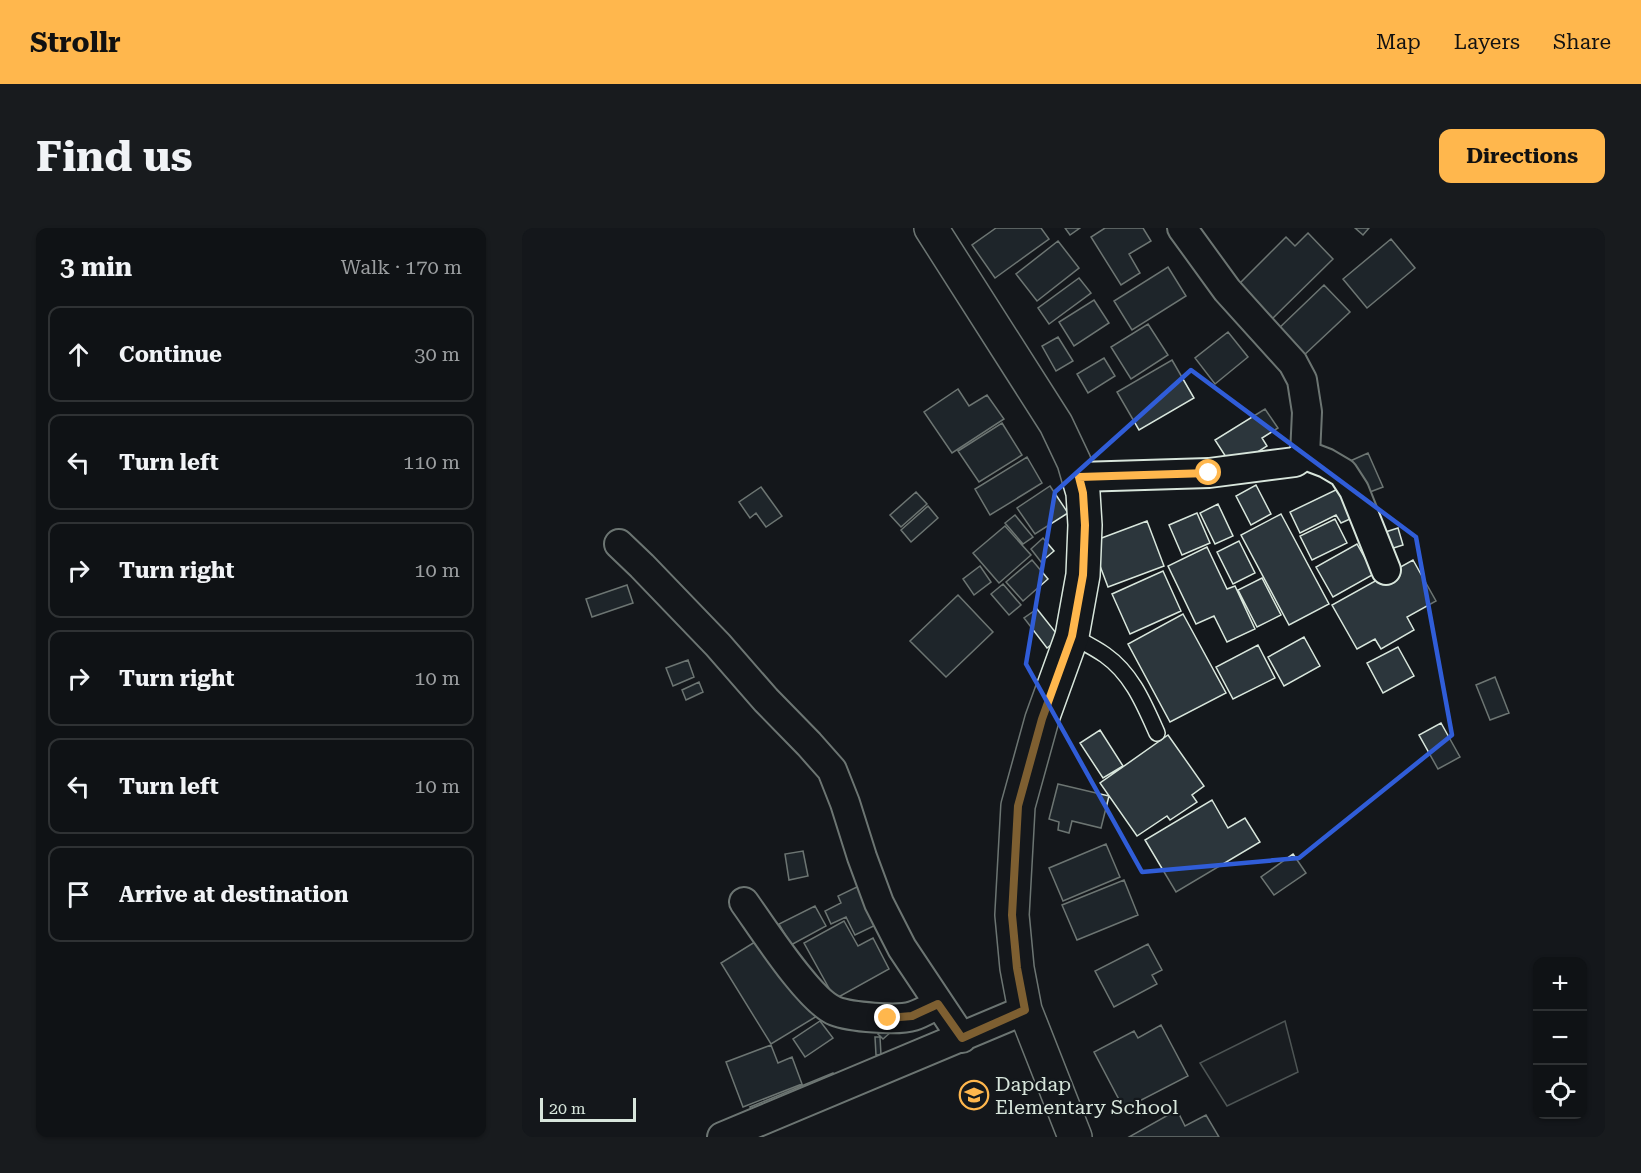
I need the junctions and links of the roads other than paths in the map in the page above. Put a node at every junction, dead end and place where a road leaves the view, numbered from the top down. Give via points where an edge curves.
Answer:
1 (931, 228) edge
2 (1182, 228) edge
3 (1305, 455) junction
4 (1079, 477) junction
5 (619, 544) dead end
6 (1386, 570) dead end
7 (1072, 636) junction
8 (1158, 733) dead end
9 (744, 902) dead end
10 (938, 1004) junction
11 (1025, 1010) junction
12 (962, 1038) junction
13 (722, 1137) edge
14 (1075, 1137) edge

1 - 4 street via 1056,424
2 - 3 street via 1227,290 1293,363 1302,380 1307,412
3 - 4 street via 1295,462 1209,473
3 - 6 street via 1343,473 1354,490
4 - 7 street via 1085,525 1084,565
5 - 10 street via 832,770 879,903
7 - 8 lane via 1119,666 1133,684
7 - 11 street via 1042,719 1018,806 1012,915
9 - 10 street via 794,972 821,1002 835,1011 888,1018 912,1016
10 - 12 street
11 - 12 street
11 - 14 street
12 - 13 street

